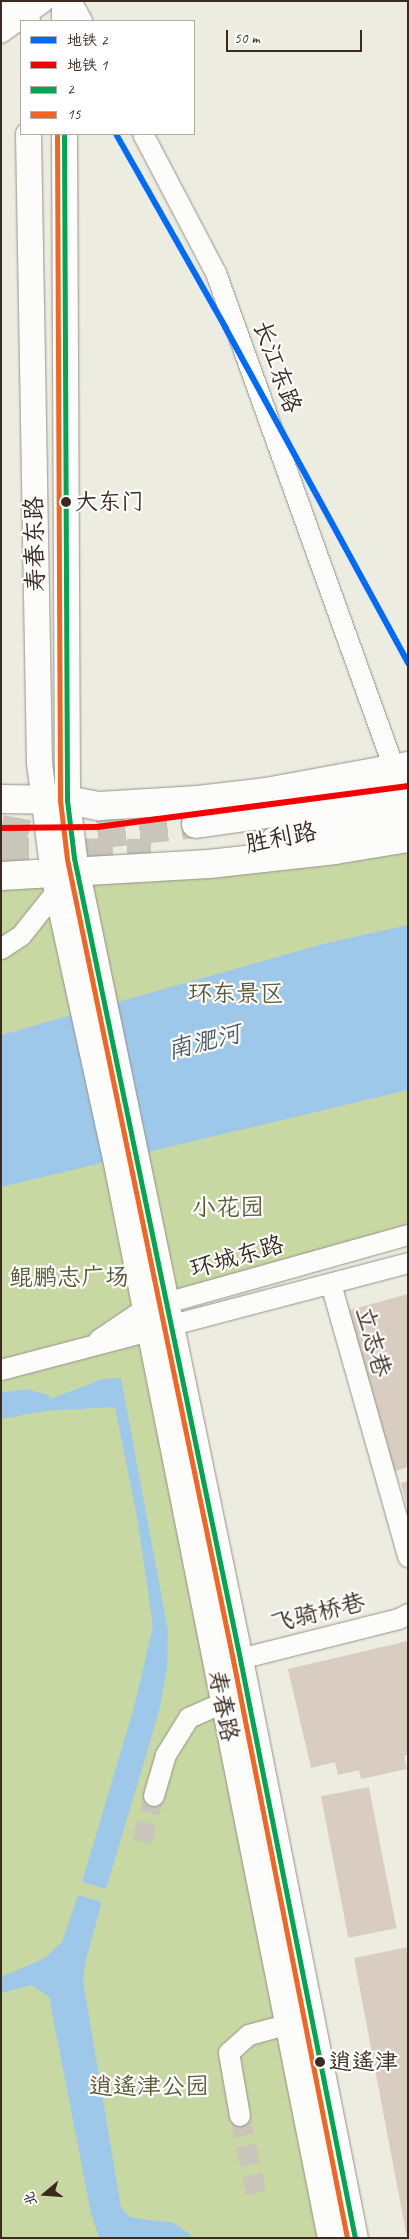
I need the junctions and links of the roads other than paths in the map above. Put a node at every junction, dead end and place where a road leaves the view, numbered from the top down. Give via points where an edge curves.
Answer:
1 (64, 1) edge
2 (71, 1) edge
3 (27, 8) edge
4 (1, 13) edge
5 (64, 20) edge
6 (81, 20) edge
7 (1, 33) edge
8 (28, 135) edge
9 (64, 135) edge
10 (144, 135) edge
11 (401, 767) edge
12 (408, 794) edge
13 (1, 799) edge
14 (55, 799) junction
15 (408, 810) edge
16 (196, 824) tunnel mouth
17 (408, 838) edge
18 (151, 853) tunnel mouth
19 (1, 876) edge
20 (62, 879) junction
21 (1, 949) edge
22 (128, 1171) joint
23 (408, 1235) edge
24 (408, 1263) edge
25 (331, 1284) junction
26 (155, 1306) junction
27 (161, 1330) junction
28 (89, 1347) junction
29 (1, 1370) edge
30 (408, 1557) edge
31 (408, 1614) edge
32 (240, 1659) junction
33 (222, 1703) junction
34 (154, 1796) tunnel mouth
35 (287, 2025) junction
36 (240, 2116) tunnel mouth
37 (330, 2238) edge
38 (355, 2238) edge

1 - 5 main road
2 - 6 street
3 - 4 street
3 - 7 street
8 - 14 main road, 寿春东路 via 39,762
9 - 14 main road, 寿春东路
10 - 11 street, 长江东路 via 216,273
11 - 14 highway via 266,792 198,800 99,806
12 - 16 highway, 胜利路
13 - 14 highway
14 - 20 main road, 寿春东路
15 - 18 highway, 胜利路 via 289,838 218,849
17 - 20 highway via 335,850
19 - 20 highway
20 - 21 street via 21,936
20 - 22 main road, 寿春东路 via 81,951
22 - 26 main road, 寿春路
23 - 26 street, 环城东路
24 - 25 street, 环城东路
25 - 27 street, 环城东路
25 - 30 street, 立志巷
26 - 27 main road, 寿春路
26 - 28 street, 环城东路
27 - 28 street, 环城东路
27 - 32 main road, 寿春路
27 - 33 main road, 寿春路
28 - 29 street, 环城东路
31 - 32 street, 飞骑桥巷 via 400,1619
32 - 38 main road, 寿春路
33 - 34 street via 188,1718 166,1754
33 - 35 main road, 寿春路
35 - 36 street via 248,2035 229,2053
35 - 37 main road, 寿春路

